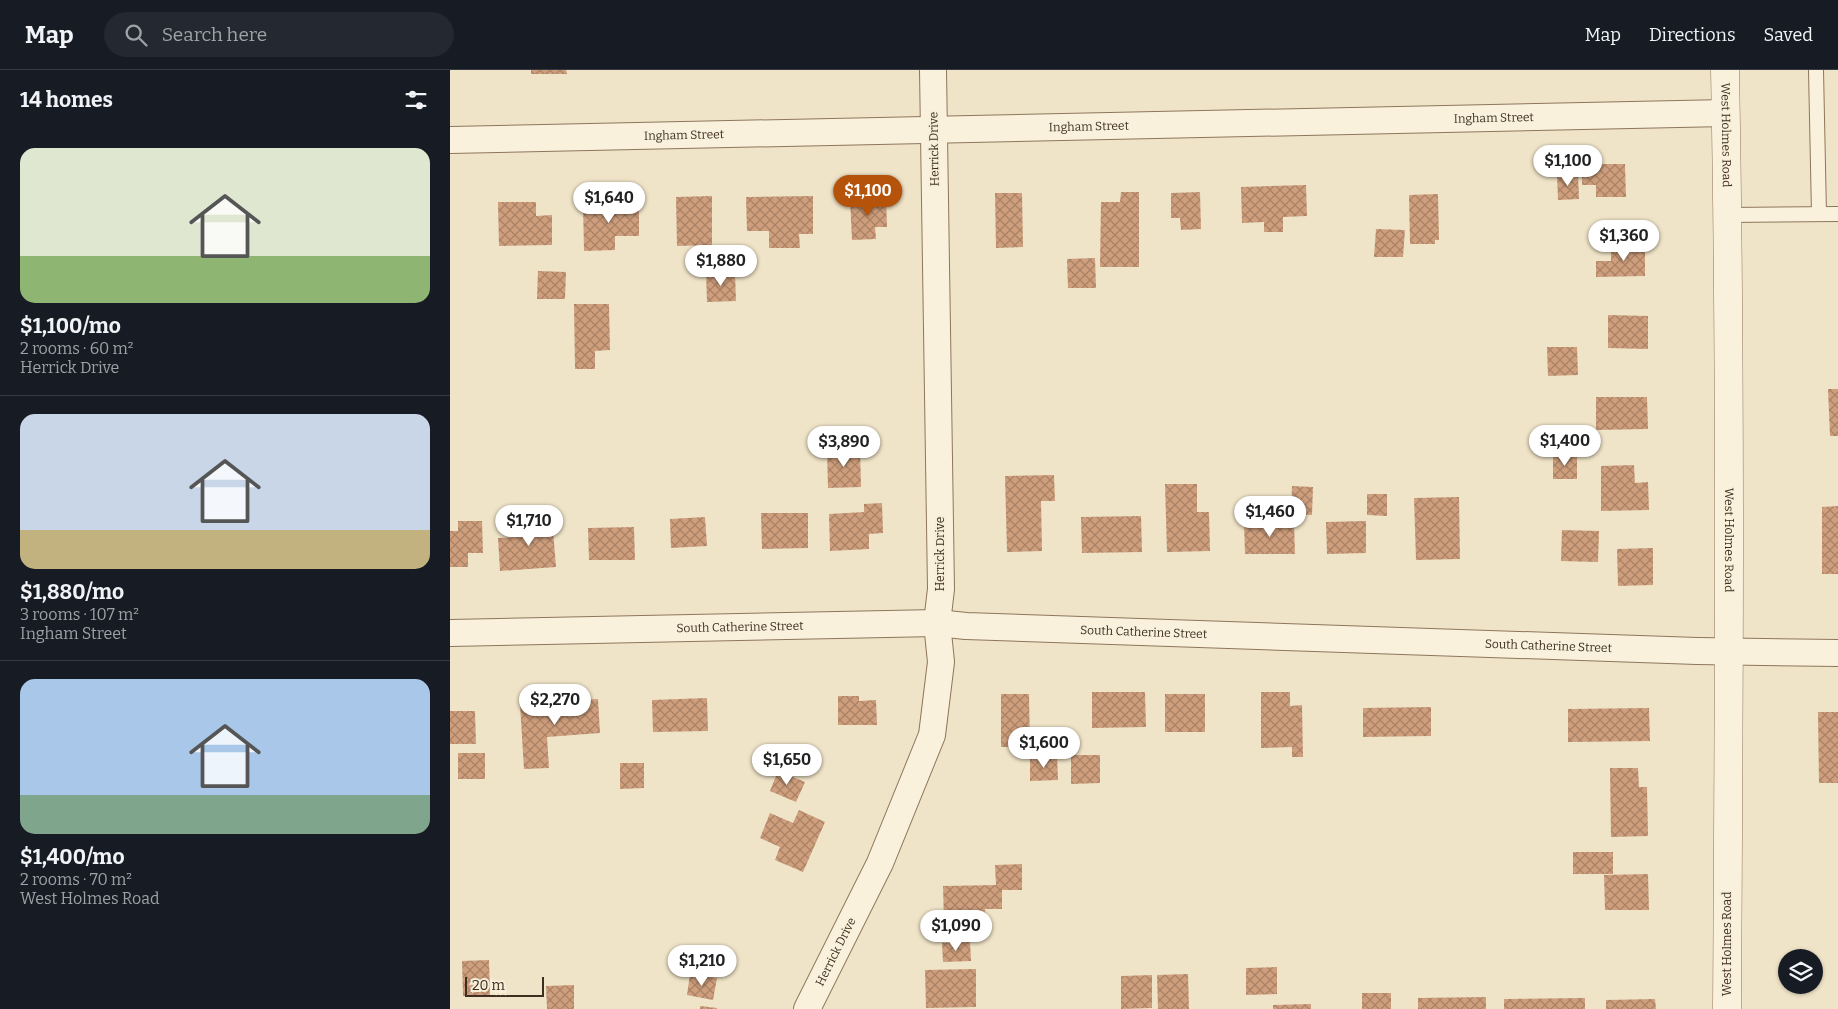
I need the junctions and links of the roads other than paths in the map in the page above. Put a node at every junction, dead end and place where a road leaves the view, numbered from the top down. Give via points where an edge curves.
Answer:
1 (933, 70) edge
2 (1726, 70) edge
3 (1816, 70) edge
4 (1726, 113) junction
5 (934, 130) junction
6 (450, 140) edge
7 (1819, 214) junction
8 (1838, 214) edge
9 (1728, 215) junction
10 (937, 622) junction
11 (450, 633) edge
12 (1730, 652) junction
13 (1838, 653) edge
14 (807, 1009) edge
15 (1727, 1009) edge

1 - 5 street, Herrick Drive
2 - 4 street, West Holmes Road
3 - 7 lane
4 - 5 street, Ingham Street
4 - 9 street, West Holmes Road
5 - 6 street, Ingham Street
5 - 10 street, Herrick Drive via 941,589
7 - 8 lane
7 - 9 lane
9 - 12 street, West Holmes Road
10 - 11 street, South Catherine Street
10 - 12 street, South Catherine Street via 985,627
10 - 14 street, Herrick Drive via 941,662 932,735 880,863
12 - 13 street, South Catherine Street
12 - 15 street, West Holmes Road

